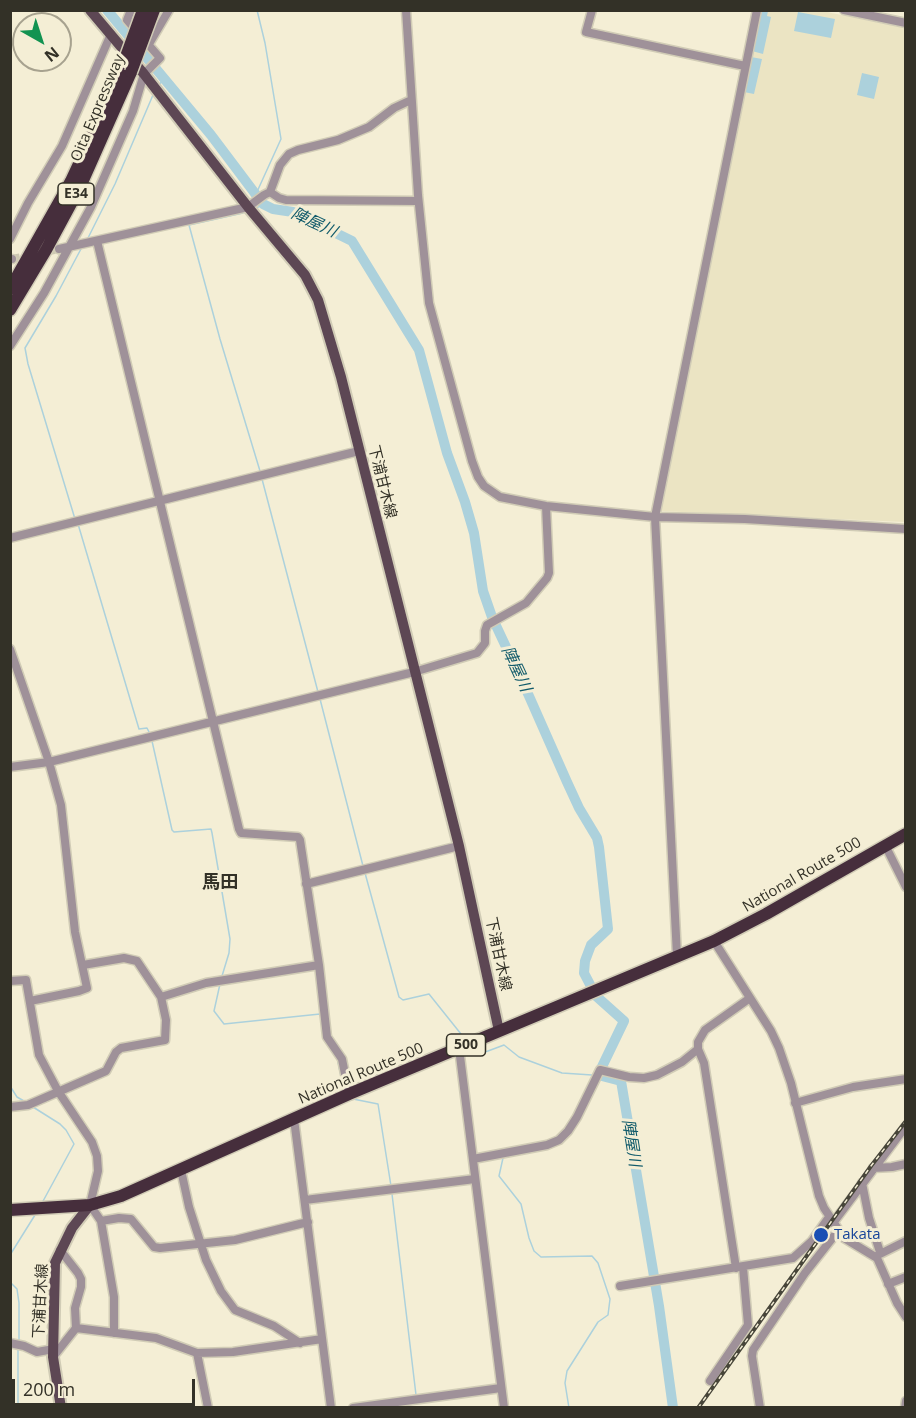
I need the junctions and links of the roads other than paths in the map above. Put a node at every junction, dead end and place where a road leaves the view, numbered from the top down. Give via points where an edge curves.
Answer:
1 (90, 10) edge
2 (131, 10) edge
3 (143, 10) edge
4 (154, 10) edge
5 (169, 10) edge
6 (406, 10) edge
7 (592, 10) edge
8 (757, 10) edge
9 (844, 10) edge
10 (906, 23) edge
11 (111, 34) junction
12 (149, 44) junction
13 (745, 66) junction
14 (127, 67) junction
15 (144, 74) junction
16 (411, 100) junction
17 (267, 193) junction
18 (418, 201) junction
19 (250, 205) junction
20 (13, 226) edge
21 (10, 239) edge
22 (97, 241) junction
23 (69, 247) junction
24 (59, 249) tunnel mouth
25 (10, 289) edge
26 (10, 310) edge
27 (10, 346) edge
28 (359, 452) junction
29 (159, 501) junction
30 (546, 506) junction
31 (655, 517) junction
32 (906, 528) edge
33 (10, 538) edge
34 (10, 649) edge
35 (414, 672) junction
36 (213, 722) junction
37 (49, 762) junction
38 (10, 767) edge
39 (906, 834) edge
40 (885, 845) junction
41 (459, 846) junction
42 (306, 884) junction
43 (906, 887) edge
44 (714, 941) junction
45 (677, 956) junction
46 (83, 965) junction
47 (319, 965) junction
48 (10, 981) edge
49 (161, 997) junction
50 (750, 998) junction
51 (30, 1000) junction
52 (499, 1031) junction
53 (459, 1048) junction
54 (698, 1049) junction
55 (906, 1079) edge
56 (58, 1091) junction
57 (349, 1095) junction
58 (795, 1103) junction
59 (10, 1107) edge
60 (294, 1119) junction
61 (906, 1126) edge
62 (473, 1159) junction
63 (906, 1164) edge
64 (873, 1168) junction
65 (181, 1170) junction
66 (475, 1179) junction
67 (862, 1183) junction
68 (305, 1200) junction
69 (90, 1205) junction
70 (10, 1210) edge
71 (101, 1221) junction
72 (308, 1222) junction
73 (834, 1224) junction
74 (906, 1241) edge
75 (200, 1243) junction
76 (60, 1250) junction
77 (878, 1255) junction
78 (740, 1267) junction
79 (906, 1277) edge
80 (888, 1284) junction
81 (620, 1286) dead end
82 (906, 1317) edge
83 (76, 1328) junction
84 (114, 1333) junction
85 (322, 1340) junction
86 (10, 1343) edge
87 (300, 1343) junction
88 (53, 1353) junction
89 (197, 1353) junction
90 (710, 1381) dead end
91 (501, 1388) junction
92 (906, 1401) edge
93 (61, 1407) edge
94 (208, 1407) edge
95 (331, 1407) edge
96 (353, 1407) edge
97 (504, 1407) edge
98 (760, 1407) edge
99 (905, 1407) edge

1 - 11 main road, 下浦甘木線
2 - 12 street via 127,20
3 - 14 highway, Oita Expressway / E34, bridge
4 - 14 highway, Oita Expressway / E34, bridge
5 - 12 street
6 - 16 street
7 - 13 street via 586,32
8 - 13 street
9 - 10 street
11 - 15 main road, 下浦甘木線
11 - 20 street via 62,146
12 - 15 street via 160,58
13 - 31 street
14 - 25 highway, Oita Expressway / E34
14 - 26 highway, Oita Expressway / E34 via 97,151
15 - 19 main road, 下浦甘木線
15 - 23 street via 114,157
16 - 17 street via 369,127 289,154
16 - 18 street
17 - 18 street via 286,200
17 - 19 street
18 - 30 street via 431,313 478,477 500,497
19 - 22 street
19 - 28 main road, 下浦甘木線 via 305,275 318,300
20 - 21 street
22 - 23 street
22 - 29 street
23 - 24 street
23 - 27 street
28 - 29 street
28 - 35 main road, 下浦甘木線
29 - 33 street
29 - 36 street
30 - 31 street
30 - 35 street via 547,578 526,603 488,625 480,651
31 - 32 street
31 - 45 street
34 - 37 street
35 - 36 street
35 - 41 main road, 下浦甘木線
36 - 37 street
36 - 42 street via 241,833 298,837
37 - 38 street
37 - 46 street via 61,805 75,932
39 - 40 highway, National Route 500 / 500
40 - 43 street
40 - 44 highway, National Route 500 / 500
41 - 42 street
41 - 52 main road, 下浦甘木線
42 - 47 street
44 - 45 highway, National Route 500 / 500
44 - 50 street
45 - 52 highway, National Route 500 / 500
46 - 49 street via 133,958
46 - 51 street via 87,988
47 - 49 street via 206,983
47 - 57 street via 327,1037 342,1059
48 - 51 street via 26,980
49 - 56 street via 165,1040 121,1048 106,1071
50 - 54 street via 705,1030
50 - 58 street via 780,1048
51 - 56 street via 39,1055
52 - 53 highway, National Route 500 / 500
53 - 57 highway, National Route 500 / 500
53 - 62 street
54 - 62 street via 682,1062 644,1078 600,1070 577,1117 558,1140
54 - 78 street via 703,1057
55 - 58 street
56 - 59 street via 28,1105
56 - 69 street via 97,1156 98,1171
57 - 60 highway, National Route 500 / 500
58 - 73 street via 819,1197
60 - 65 highway, National Route 500 / 500
60 - 68 street
61 - 64 street
62 - 66 street
63 - 64 street
64 - 67 street
65 - 69 highway, National Route 500 / 500
65 - 75 street
66 - 68 street
66 - 91 street
67 - 73 street
67 - 77 street
68 - 72 street
69 - 70 highway, National Route 500 / 500
69 - 71 street
69 - 76 main road, 下浦甘木線
71 - 75 street via 131,1219 160,1248
71 - 84 street via 114,1297
72 - 75 street via 235,1240
72 - 85 street
73 - 77 street via 855,1246
73 - 78 street via 793,1258
73 - 98 street via 753,1350
74 - 77 street
75 - 87 street via 214,1279 235,1310 274,1326
76 - 83 street via 81,1280 75,1308
76 - 88 main road, 下浦甘木線 via 54,1283
77 - 80 street
78 - 81 street
78 - 90 street via 748,1325
79 - 80 street
80 - 82 street
83 - 84 street
83 - 88 street
84 - 89 street via 156,1338
85 - 87 street
85 - 95 street
86 - 88 street
87 - 89 street
88 - 93 main road, 下浦甘木線
89 - 94 street
91 - 96 street
91 - 97 street
92 - 99 street

